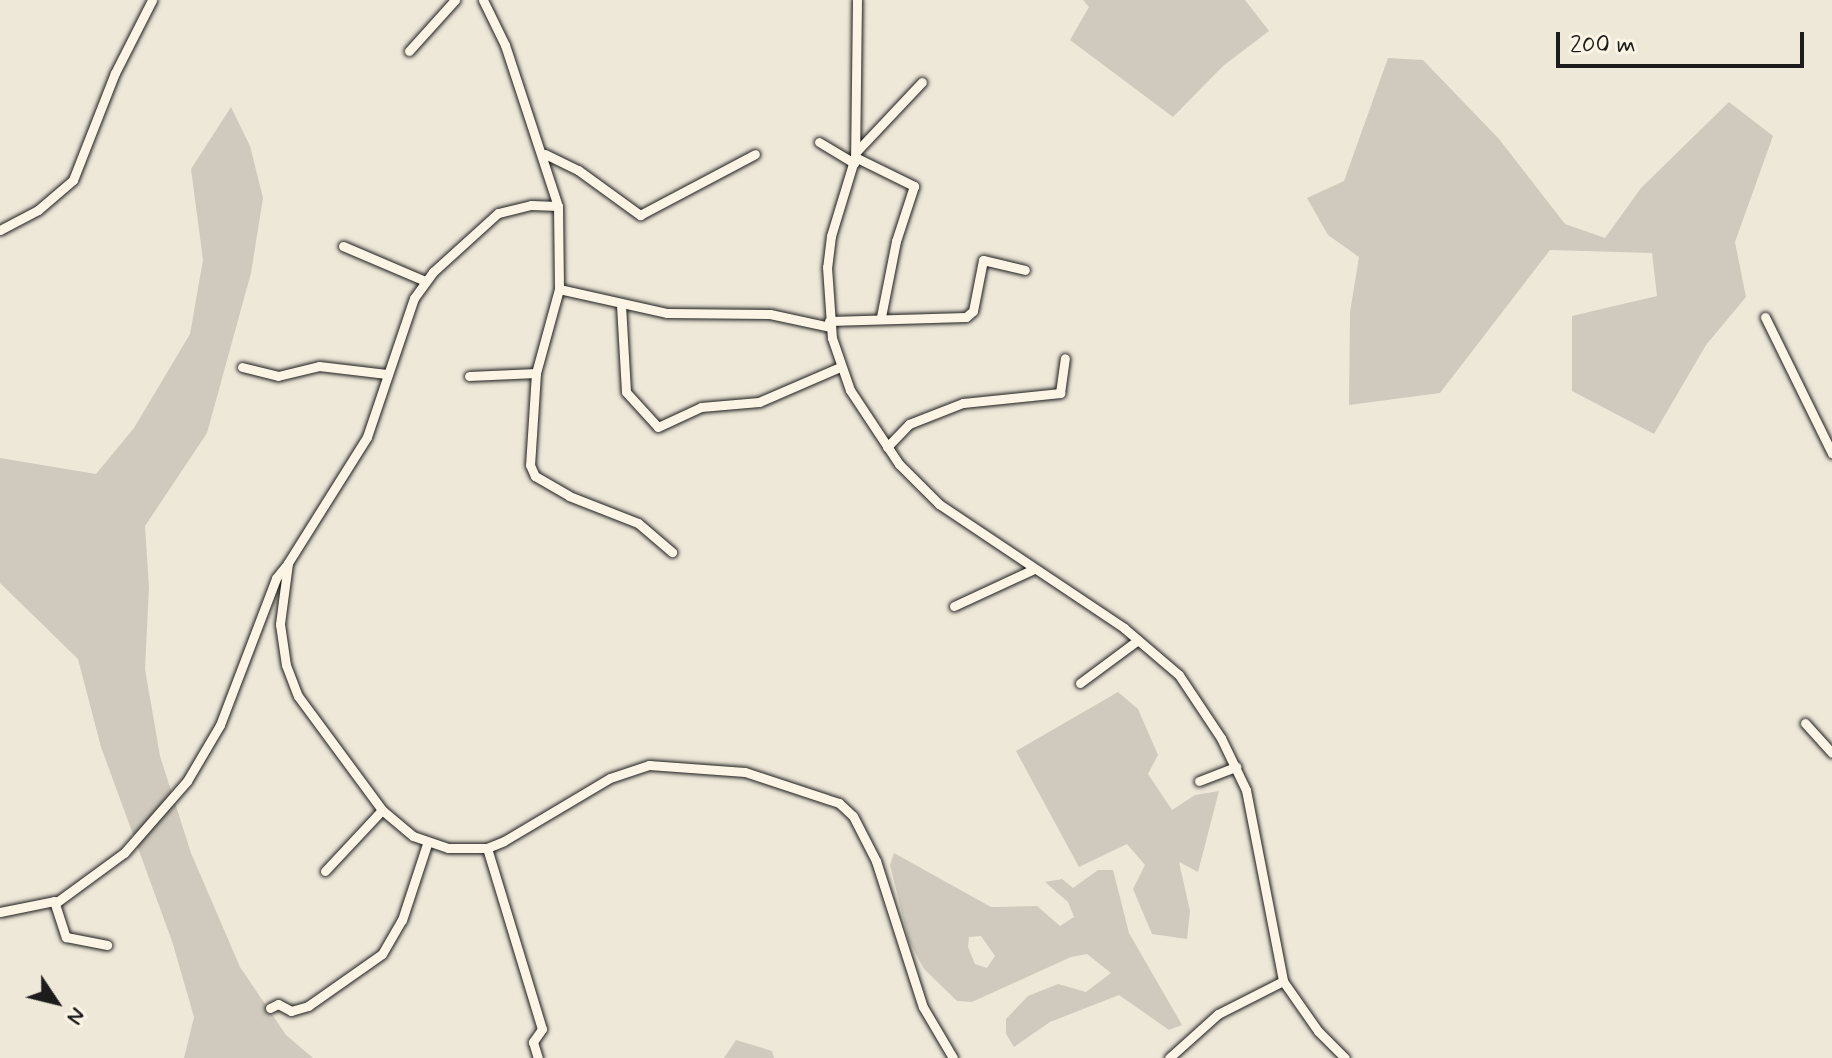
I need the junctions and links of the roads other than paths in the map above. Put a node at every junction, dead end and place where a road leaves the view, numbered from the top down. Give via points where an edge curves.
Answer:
1 (152, 0) edge
2 (455, 0) edge
3 (483, 0) edge
4 (857, 0) edge
5 (409, 51) dead end
6 (922, 82) dead end
7 (819, 142) dead end
8 (545, 154) junction
9 (755, 154) dead end
10 (855, 158) junction
11 (556, 194) junction
12 (547, 204) junction
13 (558, 206) junction
14 (0, 230) edge
15 (343, 246) dead end
16 (1025, 270) dead end
17 (425, 281) junction
18 (559, 289) junction
19 (621, 305) junction
20 (881, 317) junction
21 (1765, 317) dead end
22 (829, 324) junction
23 (1065, 358) dead end
24 (242, 367) dead end
25 (840, 367) junction
26 (536, 373) junction
27 (387, 374) junction
28 (469, 376) dead end
29 (887, 447) junction
30 (1832, 453) edge
31 (672, 552) dead end
32 (288, 563) junction
33 (1032, 570) junction
34 (954, 606) dead end
35 (1138, 640) junction
36 (1080, 683) dead end
37 (1805, 723) dead end
38 (1832, 753) edge
39 (1236, 767) junction
40 (1199, 781) dead end
41 (382, 810) junction
42 (427, 844) junction
43 (487, 848) junction
44 (325, 871) dead end
45 (57, 902) junction
46 (0, 912) edge
47 (107, 945) dead end
48 (1283, 981) junction
49 (270, 1008) dead end
50 (1170, 1057) edge
51 (538, 1058) edge
52 (953, 1058) edge
53 (1345, 1058) edge

1 - 14 street via 115,73 73,180 38,210
2 - 5 street
3 - 8 street
4 - 10 street
6 - 10 street
7 - 10 street
8 - 9 street via 578,170 640,215
8 - 11 street
10 - 20 street via 914,186 896,241
10 - 22 street via 828,250
11 - 12 street
11 - 13 street
12 - 13 street
12 - 17 street via 498,213
13 - 18 street
15 - 17 street
16 - 20 street via 983,260 973,311 966,317
17 - 27 street
18 - 19 street
18 - 26 street
19 - 22 street via 667,313 770,314
19 - 25 street via 626,392 658,427 701,407 759,402
20 - 22 street
21 - 30 street
22 - 25 street
23 - 29 street via 1060,393 963,403 909,424
24 - 27 street via 278,376 319,366
25 - 29 street
26 - 28 street
26 - 31 street via 529,453 535,476 569,496 638,523
27 - 32 street via 367,437
29 - 33 street via 939,504
32 - 41 street via 280,624 290,677 314,725
32 - 45 street via 276,578 220,725 187,781 124,853
33 - 34 street
33 - 35 street
35 - 36 street
35 - 39 street via 1179,675
37 - 38 street
39 - 40 street
39 - 48 street via 1246,790
41 - 42 street
41 - 44 street
42 - 43 street
42 - 49 street via 402,920 382,954 308,1006 291,1011 278,1004
43 - 51 street via 542,1029 533,1042
43 - 52 street via 610,778 649,765 745,772 819,793 853,816 863,834 890,898 923,1007
45 - 46 street
45 - 47 street via 66,937
48 - 50 street via 1218,1014
48 - 53 street via 1318,1031

